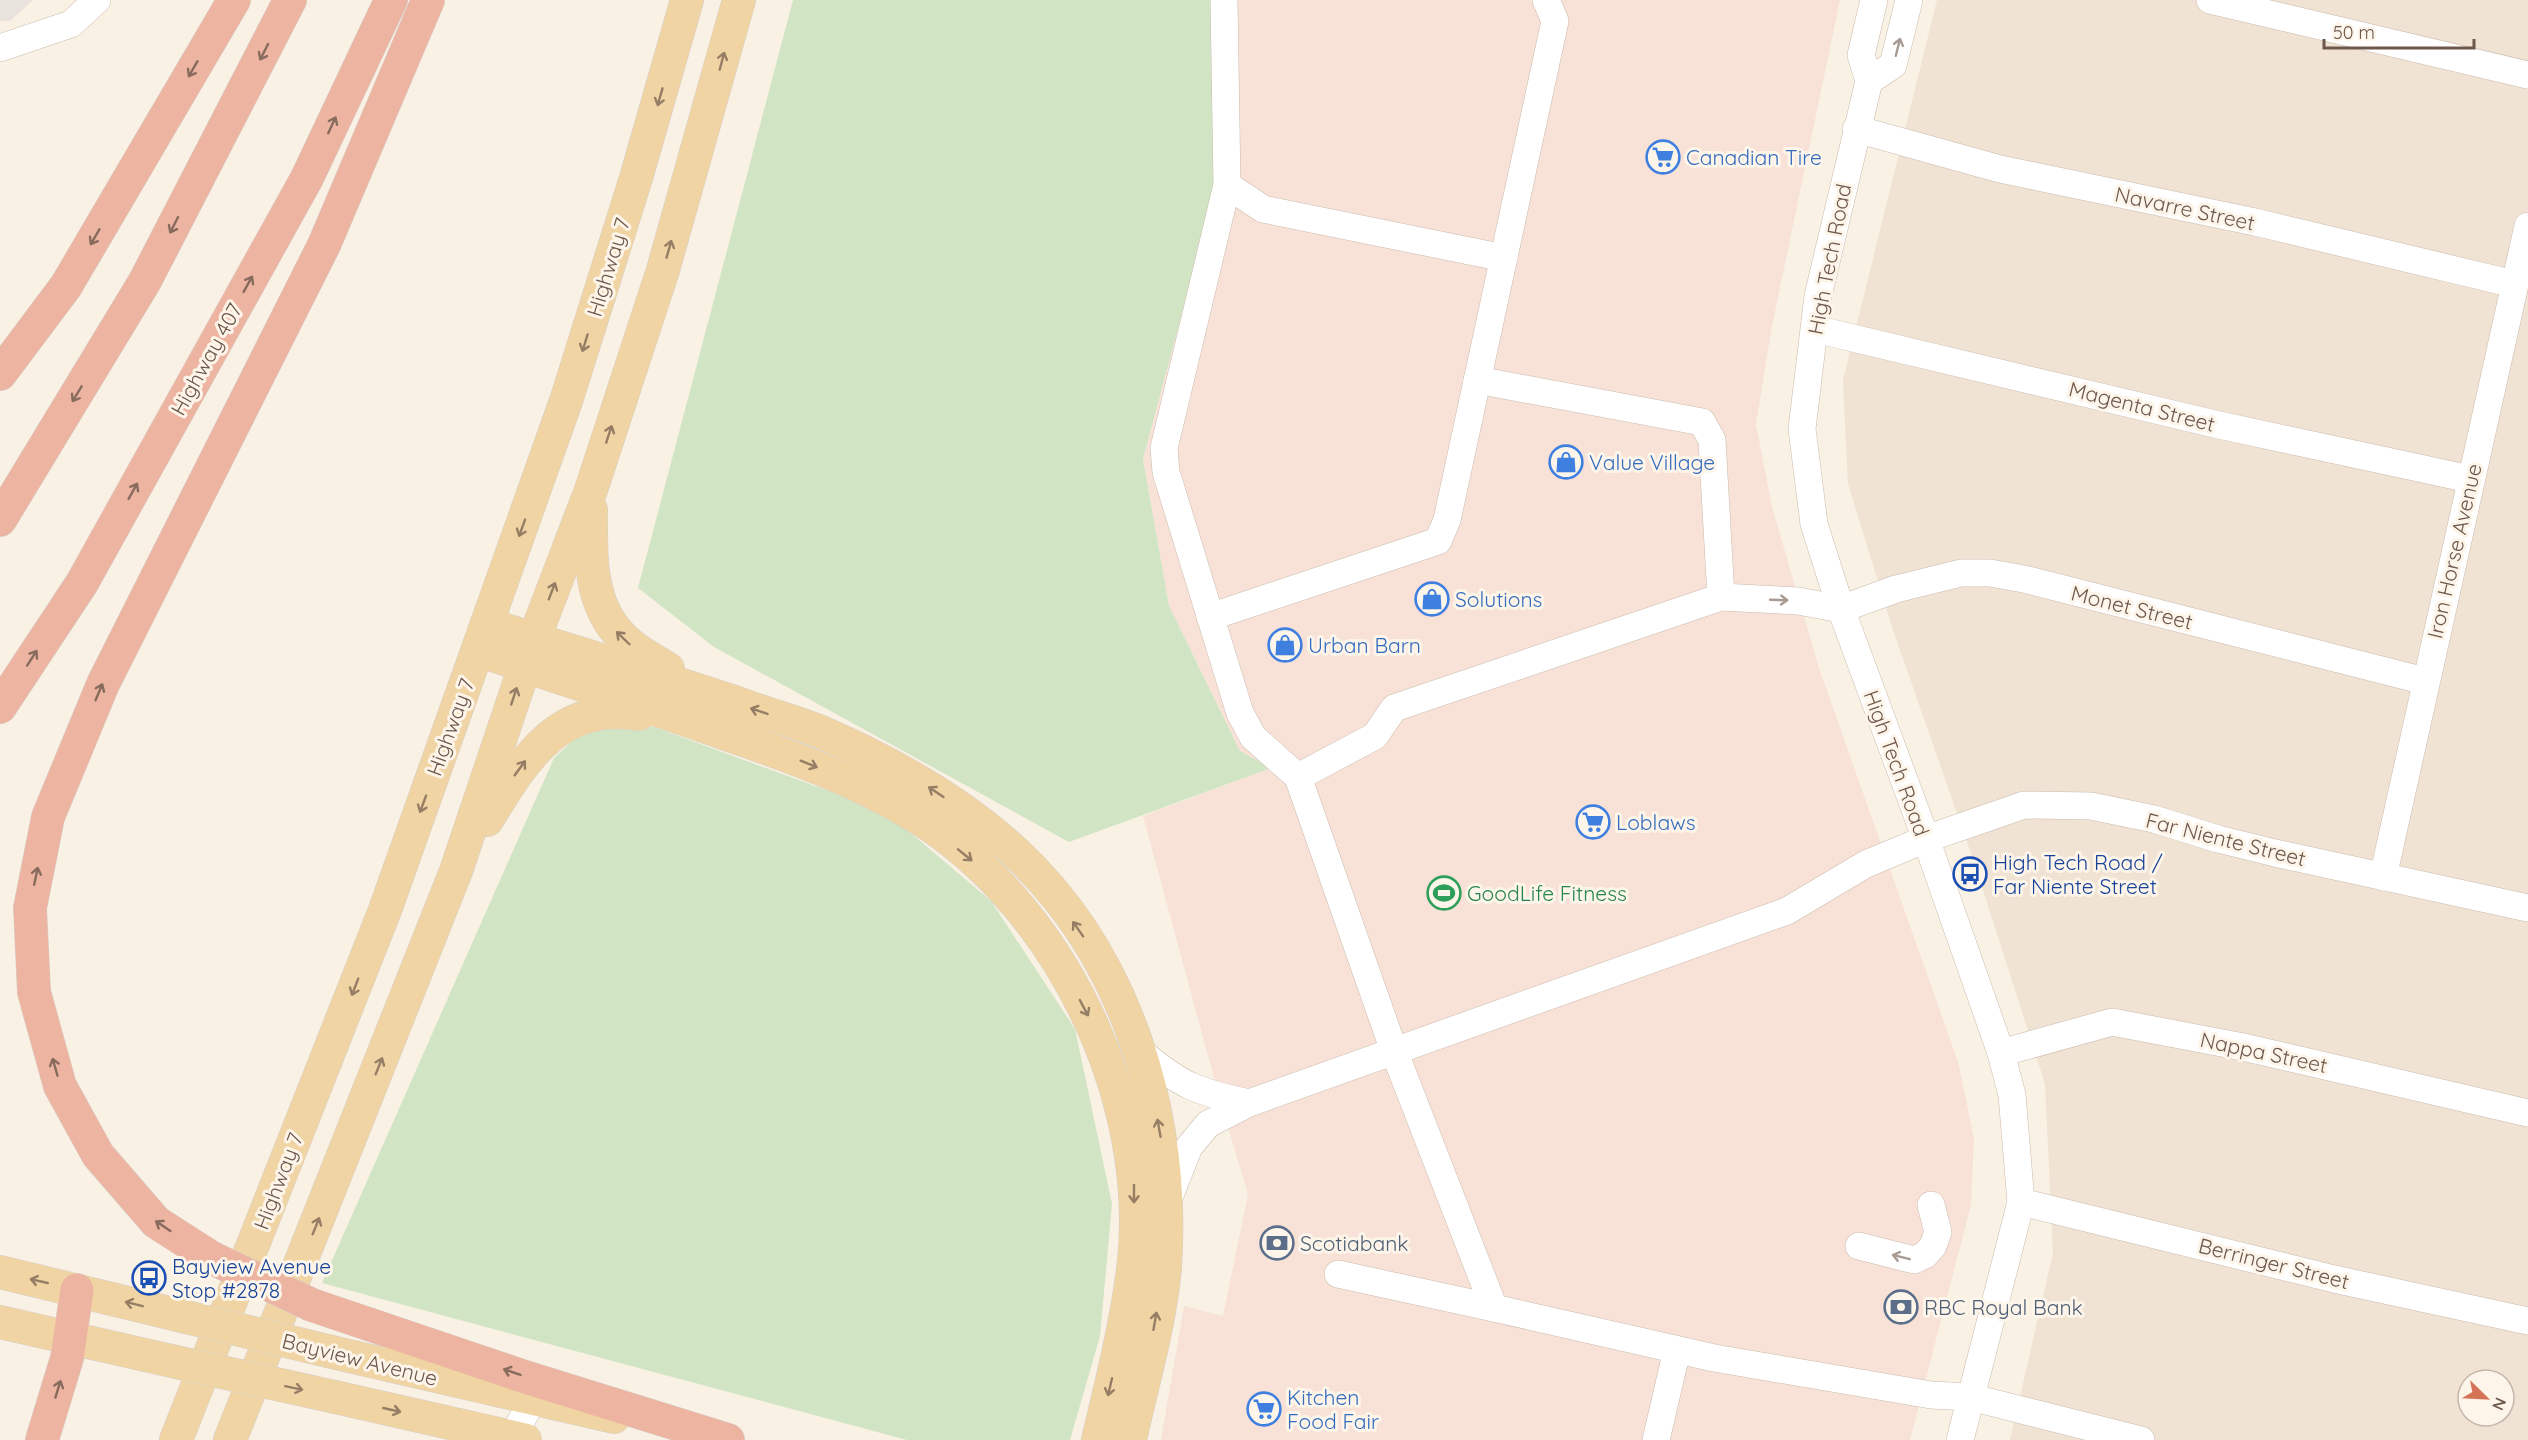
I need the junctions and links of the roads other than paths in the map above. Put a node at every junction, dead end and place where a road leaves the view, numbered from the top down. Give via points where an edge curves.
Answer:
1 (97, 0) edge
2 (234, 0) edge
3 (290, 0) edge
4 (391, 0) edge
5 (428, 0) edge
6 (687, 0) edge
7 (739, 0) edge
8 (1224, 0) edge
9 (1546, 0) edge
10 (1874, 0) edge
11 (1909, 0) edge
12 (2210, 0) edge
13 (0, 48) edge
14 (2528, 75) edge
15 (1869, 81) junction
16 (1856, 129) junction
17 (1227, 185) junction
18 (2528, 226) edge
19 (1504, 258) junction
20 (2514, 284) junction
21 (1815, 329) junction
22 (0, 374) edge
23 (1478, 380) junction
24 (2470, 479) junction
25 (591, 490) junction
26 (0, 520) edge
27 (1721, 597) junction
28 (1841, 609) junction
29 (1210, 617) junction
30 (482, 637) junction
31 (529, 653) junction
32 (2425, 681) junction
33 (707, 693) junction
34 (0, 707) edge
35 (694, 723) junction
36 (1298, 777) junction
37 (1926, 839) junction
38 (456, 871) junction
39 (2383, 877) junction
40 (2528, 908) edge
41 (1142, 1052) junction
42 (1394, 1052) junction
43 (2001, 1053) junction
44 (1249, 1103) junction
45 (2528, 1113) edge
46 (2021, 1202) junction
47 (1930, 1205) dead end
48 (1166, 1206) junction
49 (1859, 1246) dead end
50 (0, 1272) edge
51 (1338, 1274) dead end
52 (77, 1290) junction
53 (1494, 1308) junction
54 (2528, 1321) edge
55 (0, 1322) edge
56 (70, 1338) junction
57 (1677, 1350) junction
58 (1970, 1397) junction
59 (533, 1400) junction
60 (519, 1439) edge
61 (42, 1440) edge
62 (176, 1440) edge
63 (230, 1440) edge
64 (722, 1440) edge
65 (728, 1440) edge
66 (1098, 1440) edge
67 (1130, 1440) edge
68 (1656, 1440) edge
69 (1960, 1440) edge
70 (2141, 1440) edge

1 - 13 street via 71,24
2 -> 22 highway via 66,286
3 -> 26 highway via 145,281
34 -> 4 highway, Highway 407 via 82,583 307,178
65 -> 5 highway, bridge via 312,1305 212,1258 156,1222 98,1155 60,1086 34,992 30,908 48,817 103,684 324,245
6 -> 30 main road, Highway 7 via 570,390
25 -> 7 main road via 663,270
8 - 17 street
9 - 19 street via 1555,21
10 - 15 street, High Tech Road via 1861,55
15 -> 11 street via 1893,65
12 - 14 street
15 - 16 street, High Tech Road
16 - 20 street, Navarre Street via 2000,169 2254,222
16 - 21 street, High Tech Road via 1818,296
17 - 19 street via 1263,209
17 - 29 street via 1164,448 1167,472
18 - 20 street, Iron Horse Avenue
19 - 23 street
20 - 24 street, Iron Horse Avenue
21 - 24 street, Magenta Street via 2219,425
21 - 28 street, High Tech Road via 1802,429 1814,524
23 - 27 street via 1702,422 1713,440
23 - 29 street via 1447,520 1438,541
24 - 32 street, Iron Horse Avenue
31 -> 25 main road
33 -> 25 main road via 632,646 602,610 591,567
27 -> 28 street via 1798,601
27 - 36 street via 1394,708 1375,736
28 - 32 street, Monet Street via 1931,579 1960,573 1990,573 2233,630
28 - 37 street, High Tech Road
29 - 36 street via 1240,713 1253,737
30 - 31 main road
30 -> 62 main road, Highway 7 via 385,910
31 - 33 main road
31 - 35 main road
38 -> 31 main road
32 - 39 street, Iron Horse Avenue
41 -> 33 main road via 1091,947 1058,900 1015,853 977,821 932,788 881,760 821,732
38 -> 35 main road via 520,765 548,737 590,716 608,712
35 -> 66 main road via 848,780 920,819 972,860 1019,906 1064,970 1096,1031 1120,1099 1134,1177 1134,1259 1121,1342
36 - 42 street
37 - 39 street, Far Niente Street via 2025,805 2091,806
37 - 42 street, Far Niente Street via 1866,864 1787,911
37 - 43 street, High Tech Road
63 -> 38 main road
39 - 40 street, Far Niente Street
41 - 44 street via 1175,1080 1201,1092
48 -> 41 main road via 1164,1156
42 - 44 street, Far Niente Street
42 - 53 street
43 - 45 street, Nappa Street via 2112,1022 2131,1024
43 - 46 street, High Tech Road via 2012,1095
44 - 48 street, Far Niente Street via 1208,1124 1188,1147
46 - 54 street, Berringer Street via 2334,1279
46 - 58 street, High Tech Road
47 -> 49 street via 1938,1232 1925,1255 1914,1260
67 -> 48 main road via 1164,1269
52 -> 50 main road, Bayview Avenue
51 - 53 street
52 - 56 highway
59 -> 52 main road, Bayview Avenue, bridge
53 - 57 street
55 - 56 main road, Bayview Avenue
56 -> 60 main road, Bayview Avenue, bridge
61 -> 56 highway
57 - 58 street via 1931,1395
57 - 68 street
58 - 69 street, High Tech Road
58 - 70 street
59 - 60 street
59 - 64 main road, Bayview Avenue

